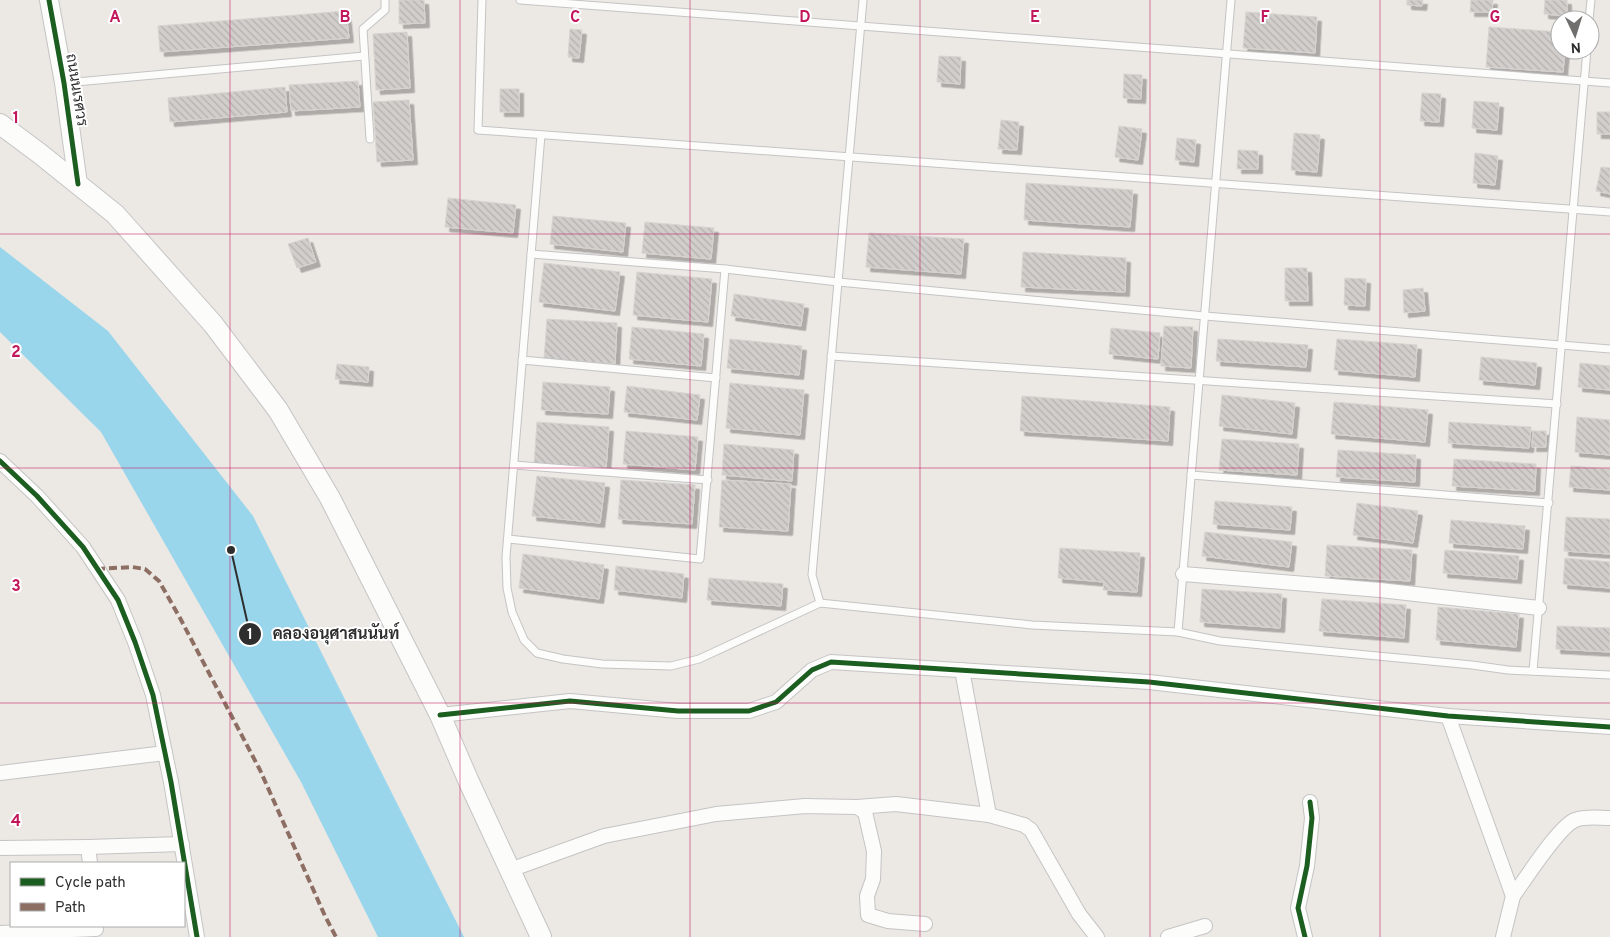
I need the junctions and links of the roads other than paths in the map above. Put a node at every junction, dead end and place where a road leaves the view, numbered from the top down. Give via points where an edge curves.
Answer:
1 (49, 0) edge
2 (384, 0) edge
3 (482, 0) edge
4 (520, 0) edge
5 (863, 0) edge
6 (1231, 0) edge
7 (860, 26) junction
8 (1227, 54) junction
9 (364, 56) junction
10 (1586, 60) edge
11 (1584, 81) junction
12 (64, 83) junction
13 (1610, 83) edge
14 (0, 124) edge
15 (541, 135) junction
16 (370, 139) dead end
17 (849, 158) junction
18 (78, 184) junction
19 (1216, 184) junction
20 (1573, 210) junction
21 (1610, 212) edge
22 (531, 254) junction
23 (726, 269) junction
24 (838, 282) junction
25 (1204, 316) junction
26 (1562, 346) junction
27 (1610, 349) edge
28 (831, 356) junction
29 (522, 360) junction
30 (716, 378) junction
31 (1199, 380) junction
32 (1557, 404) junction
33 (0, 461) edge
34 (514, 466) junction
35 (1191, 475) junction
36 (708, 480) junction
37 (1548, 503) junction
38 (508, 539) junction
39 (1182, 574) junction
40 (820, 603) junction
41 (1539, 608) junction
42 (1178, 632) junction
43 (962, 670) junction
44 (1533, 671) junction
45 (1610, 675) edge
46 (440, 715) junction
47 (1448, 716) junction
48 (1610, 727) edge
49 (165, 753) junction
50 (0, 774) edge
51 (1310, 802) dead end
52 (857, 807) junction
53 (989, 815) junction
54 (1610, 818) edge
55 (182, 844) junction
56 (88, 847) junction
57 (0, 848) edge
58 (90, 862) edge
59 (180, 862) edge
60 (510, 870) junction
61 (185, 885) edge
62 (1513, 896) junction
63 (925, 924) dead end
64 (1205, 926) dead end
65 (96, 930) edge
66 (0, 933) edge
67 (197, 937) edge
68 (541, 937) edge
69 (1097, 937) edge
70 (1168, 937) edge
71 (1305, 937) edge
72 (1503, 937) edge

1 - 12 street, ถนนนเรศวร
2 - 9 lane via 385,10 363,29
3 - 15 lane via 478,130
4 - 7 lane
5 - 7 lane
6 - 8 lane
7 - 8 lane
7 - 17 lane
8 - 11 lane
8 - 19 lane
9 - 12 lane
9 - 16 lane
10 - 11 lane
11 - 13 lane
11 - 20 lane
12 - 18 street, ถนนนเรศวร
14 - 18 main road
15 - 17 lane
15 - 22 lane
17 - 19 lane
17 - 24 lane
18 - 46 main road via 115,214 208,317 278,410 330,498
19 - 20 lane
19 - 25 lane
20 - 21 lane
20 - 26 lane
22 - 23 lane
22 - 29 lane
23 - 24 lane
23 - 30 lane
24 - 25 lane
24 - 28 lane
25 - 26 lane
25 - 31 lane
26 - 27 lane
26 - 32 lane
28 - 31 lane
28 - 40 lane via 812,575
29 - 30 lane
29 - 34 lane
30 - 36 lane
31 - 32 lane
31 - 35 lane
32 - 37 lane
33 - 49 street via 83,547 118,600 153,696
34 - 36 lane
34 - 38 lane
35 - 37 lane
35 - 39 lane
36 - 38 lane via 700,559
37 - 41 lane
38 - 40 lane via 507,588 512,612 524,640 537,653 563,659 671,666 699,660
39 - 41 street via 1380,590
39 - 42 lane
40 - 42 lane via 1032,625
41 - 44 lane
42 - 44 lane via 1220,641
43 - 46 street via 831,662 812,670 776,702 749,711 678,711 570,701
43 - 47 street via 1149,682
43 - 53 street
44 - 45 lane
46 - 60 main road
47 - 48 street
47 - 62 street
49 - 50 street
49 - 55 street
51 - 71 street via 1312,818 1307,866 1298,908
52 - 53 street via 896,804
52 - 60 street via 805,806 716,814 604,836
52 - 63 street via 865,812 874,851 867,896 868,915 888,921
53 - 69 street via 1031,830 1079,914
54 - 62 street via 1574,820 1557,836
55 - 56 street
55 - 59 street
56 - 57 street
56 - 58 street
60 - 68 main road
61 - 67 street
62 - 72 street
64 - 70 street
65 - 66 street

